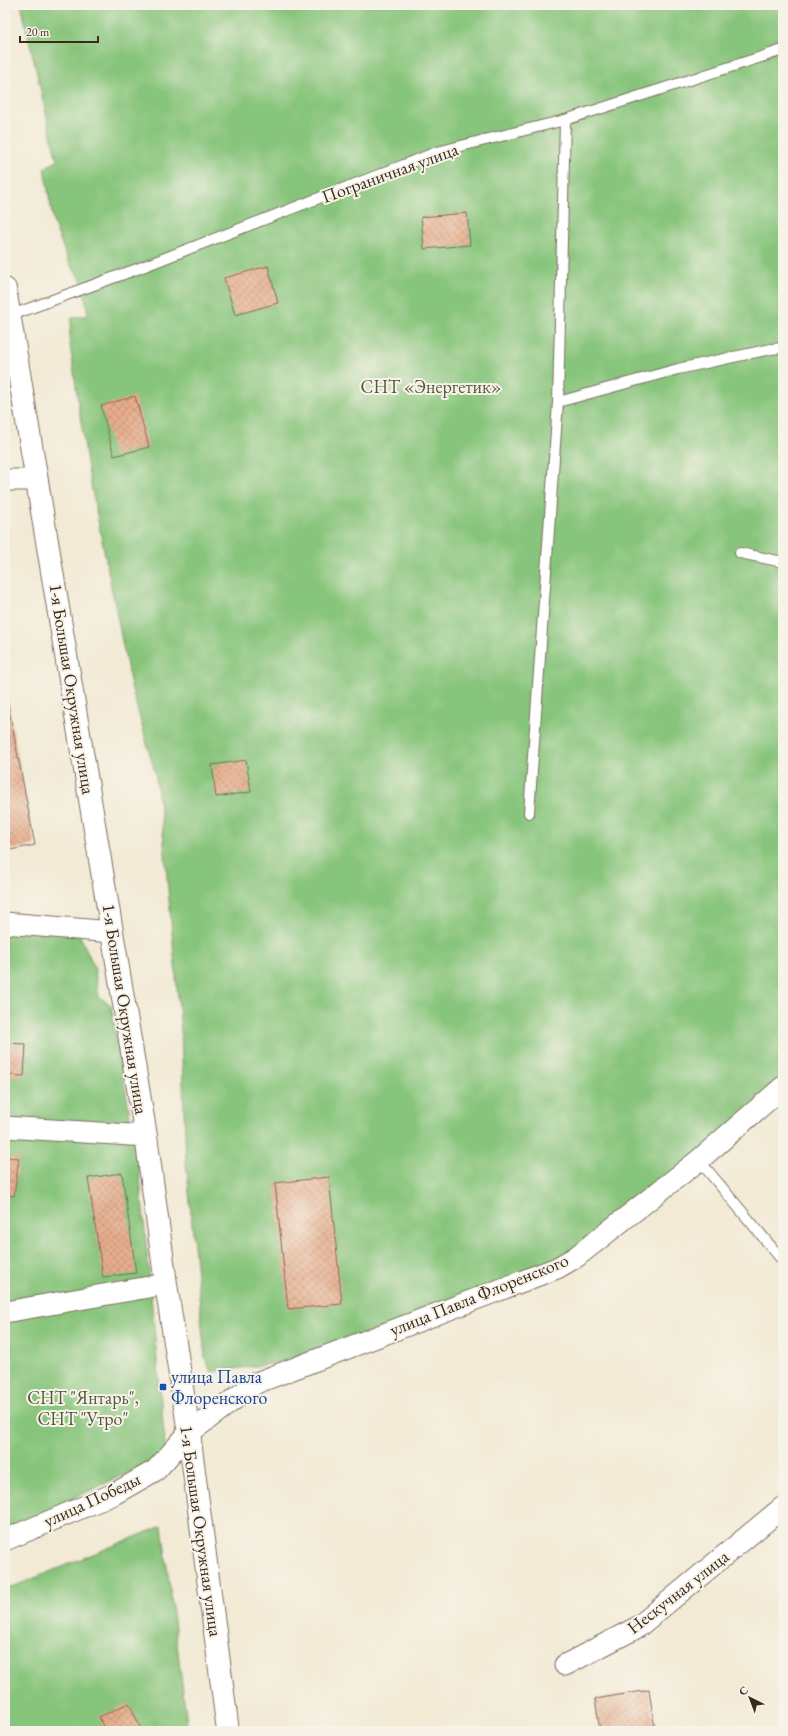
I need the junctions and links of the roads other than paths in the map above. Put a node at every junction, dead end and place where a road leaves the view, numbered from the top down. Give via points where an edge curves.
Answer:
1 (783, 50) edge
2 (565, 120) junction
3 (5, 289) edge
4 (7, 316) edge
5 (783, 348) edge
6 (558, 402) junction
7 (5, 480) edge
8 (36, 480) junction
9 (740, 553) dead end
10 (783, 562) edge
11 (529, 813) dead end
12 (5, 923) edge
13 (112, 932) junction
14 (783, 1087) edge
15 (5, 1127) edge
16 (146, 1136) junction
17 (698, 1160) junction
18 (783, 1261) edge
19 (166, 1284) junction
20 (5, 1312) edge
21 (189, 1433) junction
22 (783, 1508) edge
23 (5, 1540) edge
24 (565, 1665) dead end
25 (228, 1731) edge

1 - 2 lane, Пограничная улица
2 - 4 lane, Пограничная улица via 437,152 138,269
2 - 6 lane
3 - 4 street, 1-я Большая Окружная улица
4 - 8 street, 1-я Большая Окружная улица
5 - 6 lane via 678,369
6 - 11 lane
7 - 8 street
8 - 13 street, 1-я Большая Окружная улица
9 - 10 lane
12 - 13 street
13 - 16 street, 1-я Большая Окружная улица
14 - 17 street, улица Павла Флоренского
15 - 16 street
16 - 19 street, 1-я Большая Окружная улица
17 - 18 lane
17 - 21 street, улица Павла Флоренского via 576,1257 557,1268 256,1383
19 - 20 street
19 - 21 street, 1-я Большая Окружная улица
21 - 23 street, улица Победы via 156,1470 114,1494
21 - 25 street, 1-я Большая Окружная улица
22 - 24 street, Нескучная улица via 638,1627

